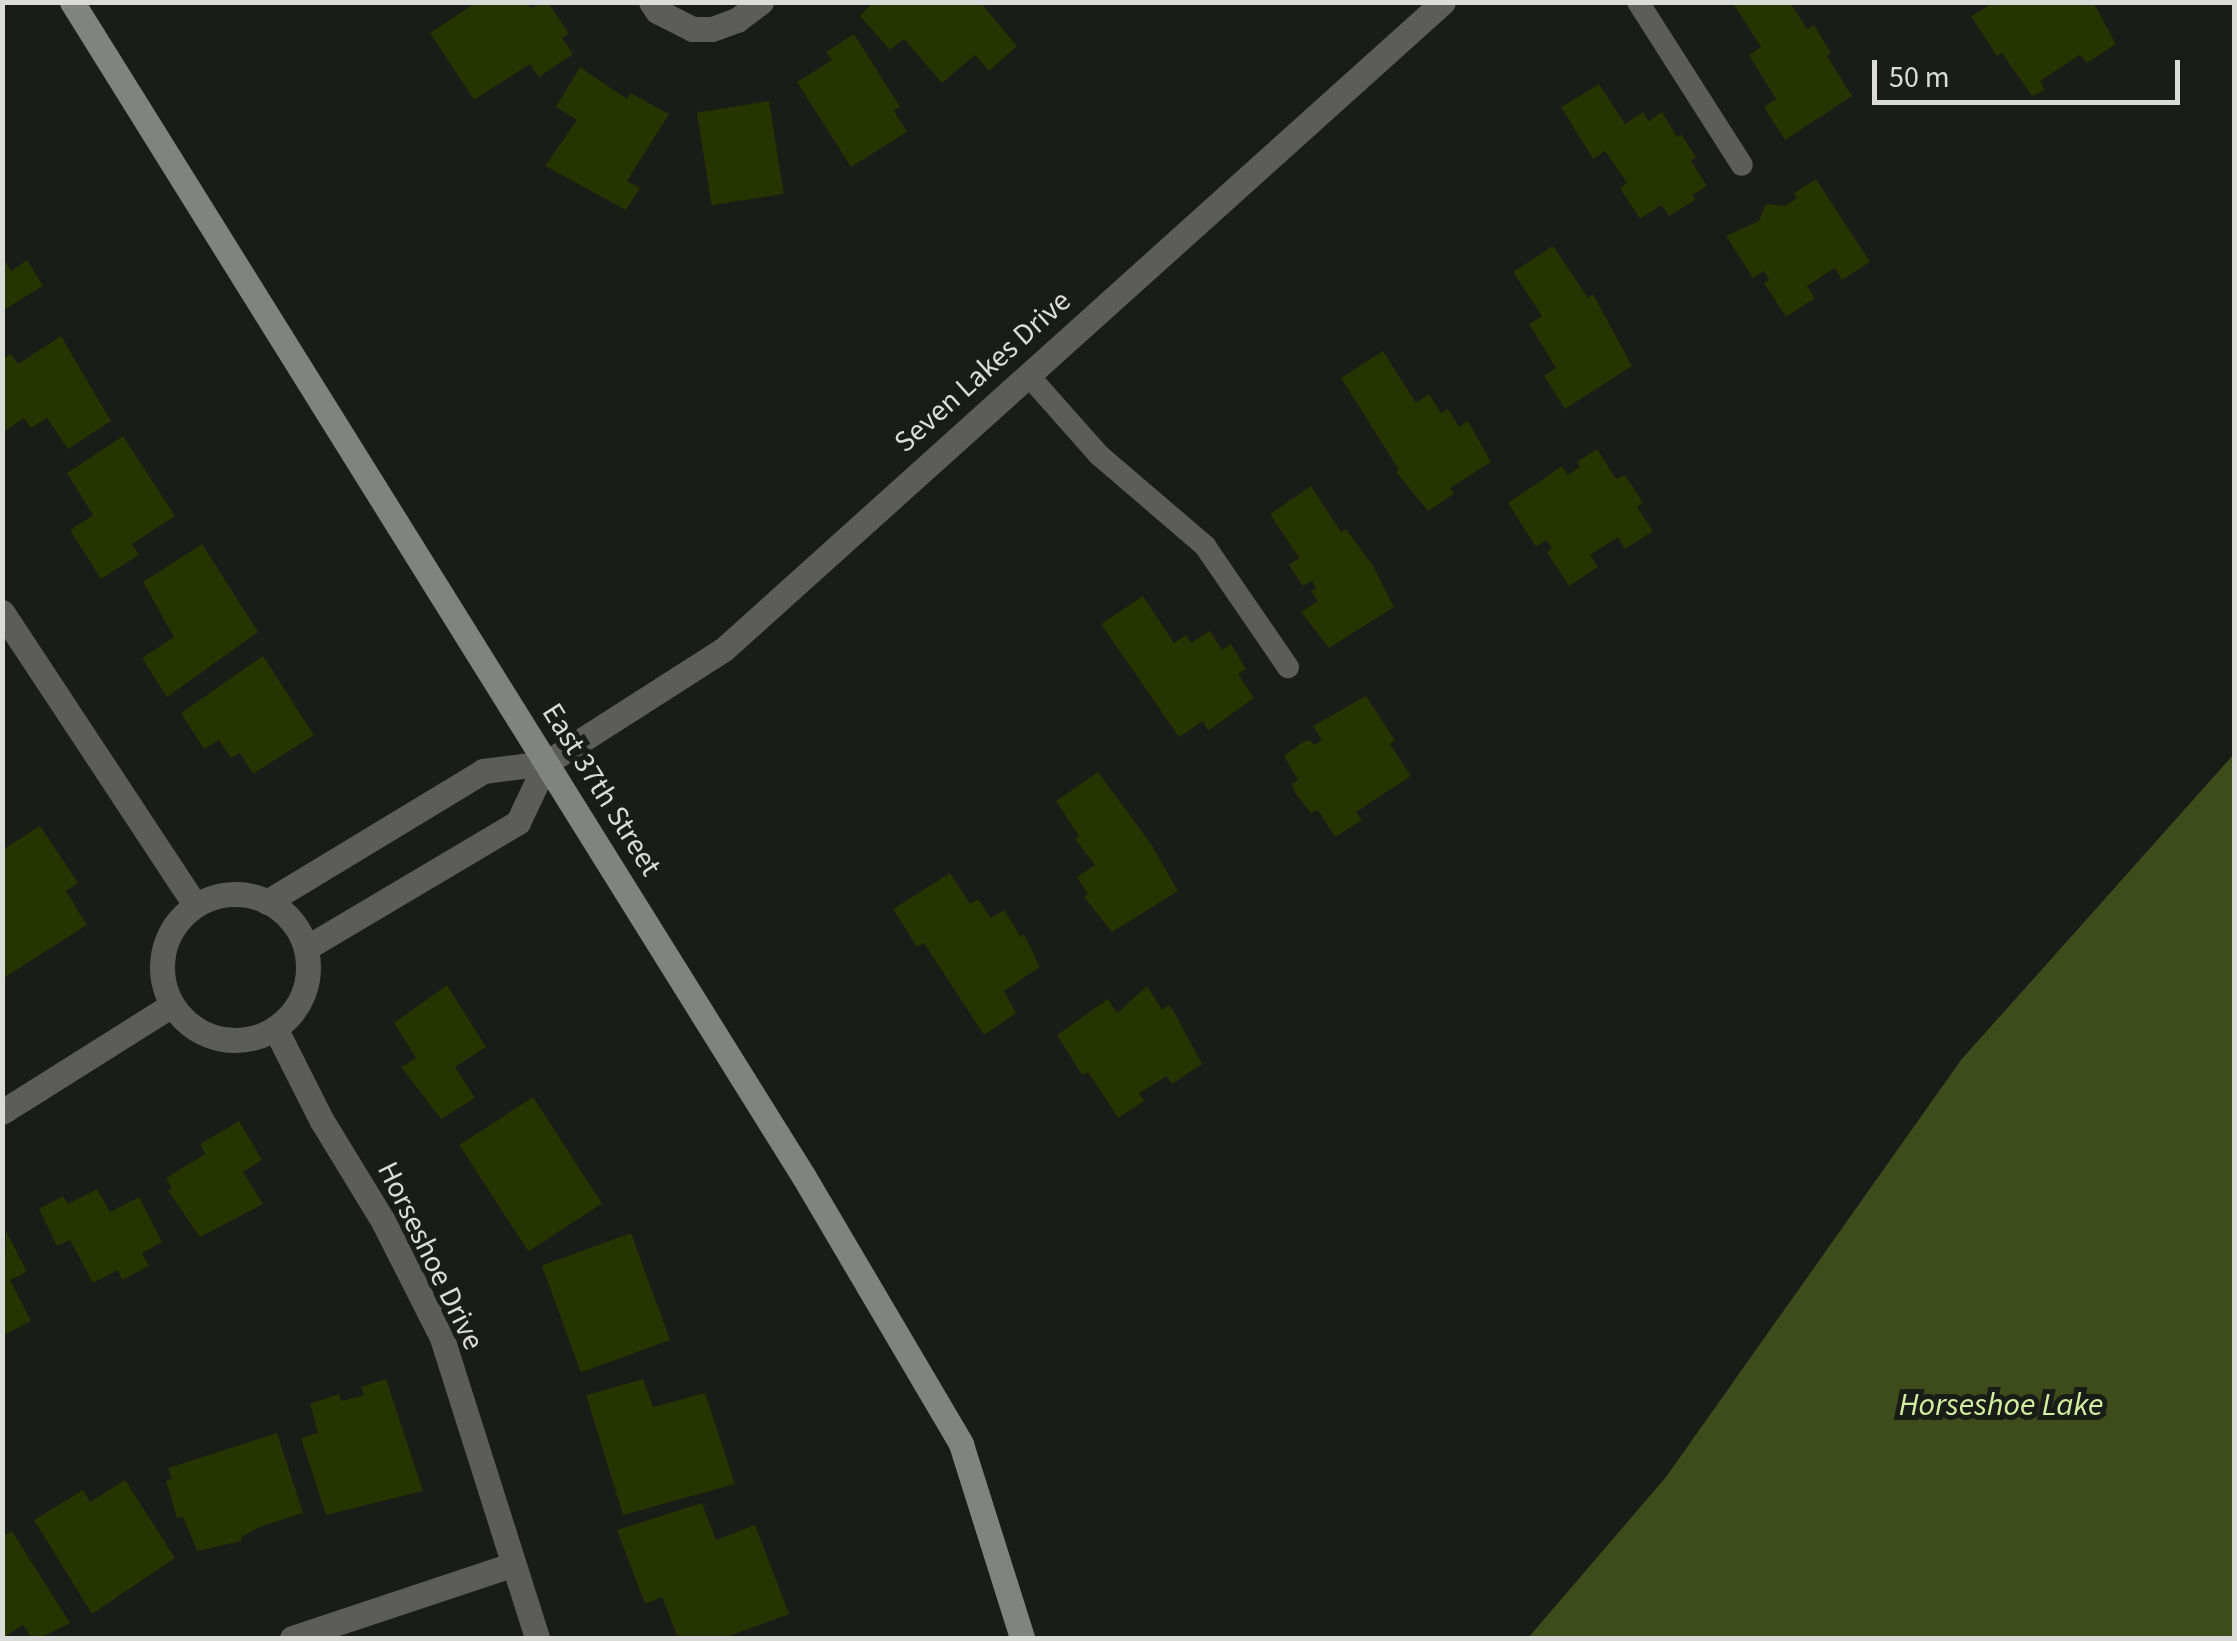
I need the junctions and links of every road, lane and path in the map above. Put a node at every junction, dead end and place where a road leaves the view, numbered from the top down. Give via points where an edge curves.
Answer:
1 (72, 2) edge
2 (652, 2) edge
3 (761, 2) edge
4 (1443, 2) edge
5 (1638, 2) edge
6 (1742, 165) dead end
7 (1028, 376) junction
8 (2, 612) edge
9 (1288, 667) dead end
10 (546, 763) junction
11 (267, 902) junction
12 (195, 904) junction
13 (306, 948) junction
14 (172, 1005) junction
15 (275, 1028) junction
16 (2, 1112) edge
17 (511, 1564) junction
18 (292, 1638) edge
19 (538, 1638) edge
20 (1022, 1638) edge

1 - 10 main road, East 37th Street
2 - 3 street via 692,28 712,29
4 - 7 street, Seven Lakes Drive
5 - 6 lane
7 - 9 lane via 1099,456 1206,546
7 - 10 street, Seven Lakes Drive via 724,649
8 - 12 street
10 - 11 street, Seven Lakes Drive via 483,772
10 - 13 street via 518,822
10 - 20 main road, East 37th Street via 961,1444
11 - 12 street via 239,893
11 - 13 street via 297,927
12 - 14 street via 178,920 161,961
13 - 15 street via 303,994
14 - 15 street via 188,1022 230,1040
14 - 16 street
15 - 17 street, Horseshoe Drive via 442,1338
17 - 18 street
17 - 19 street, Horseshoe Drive

